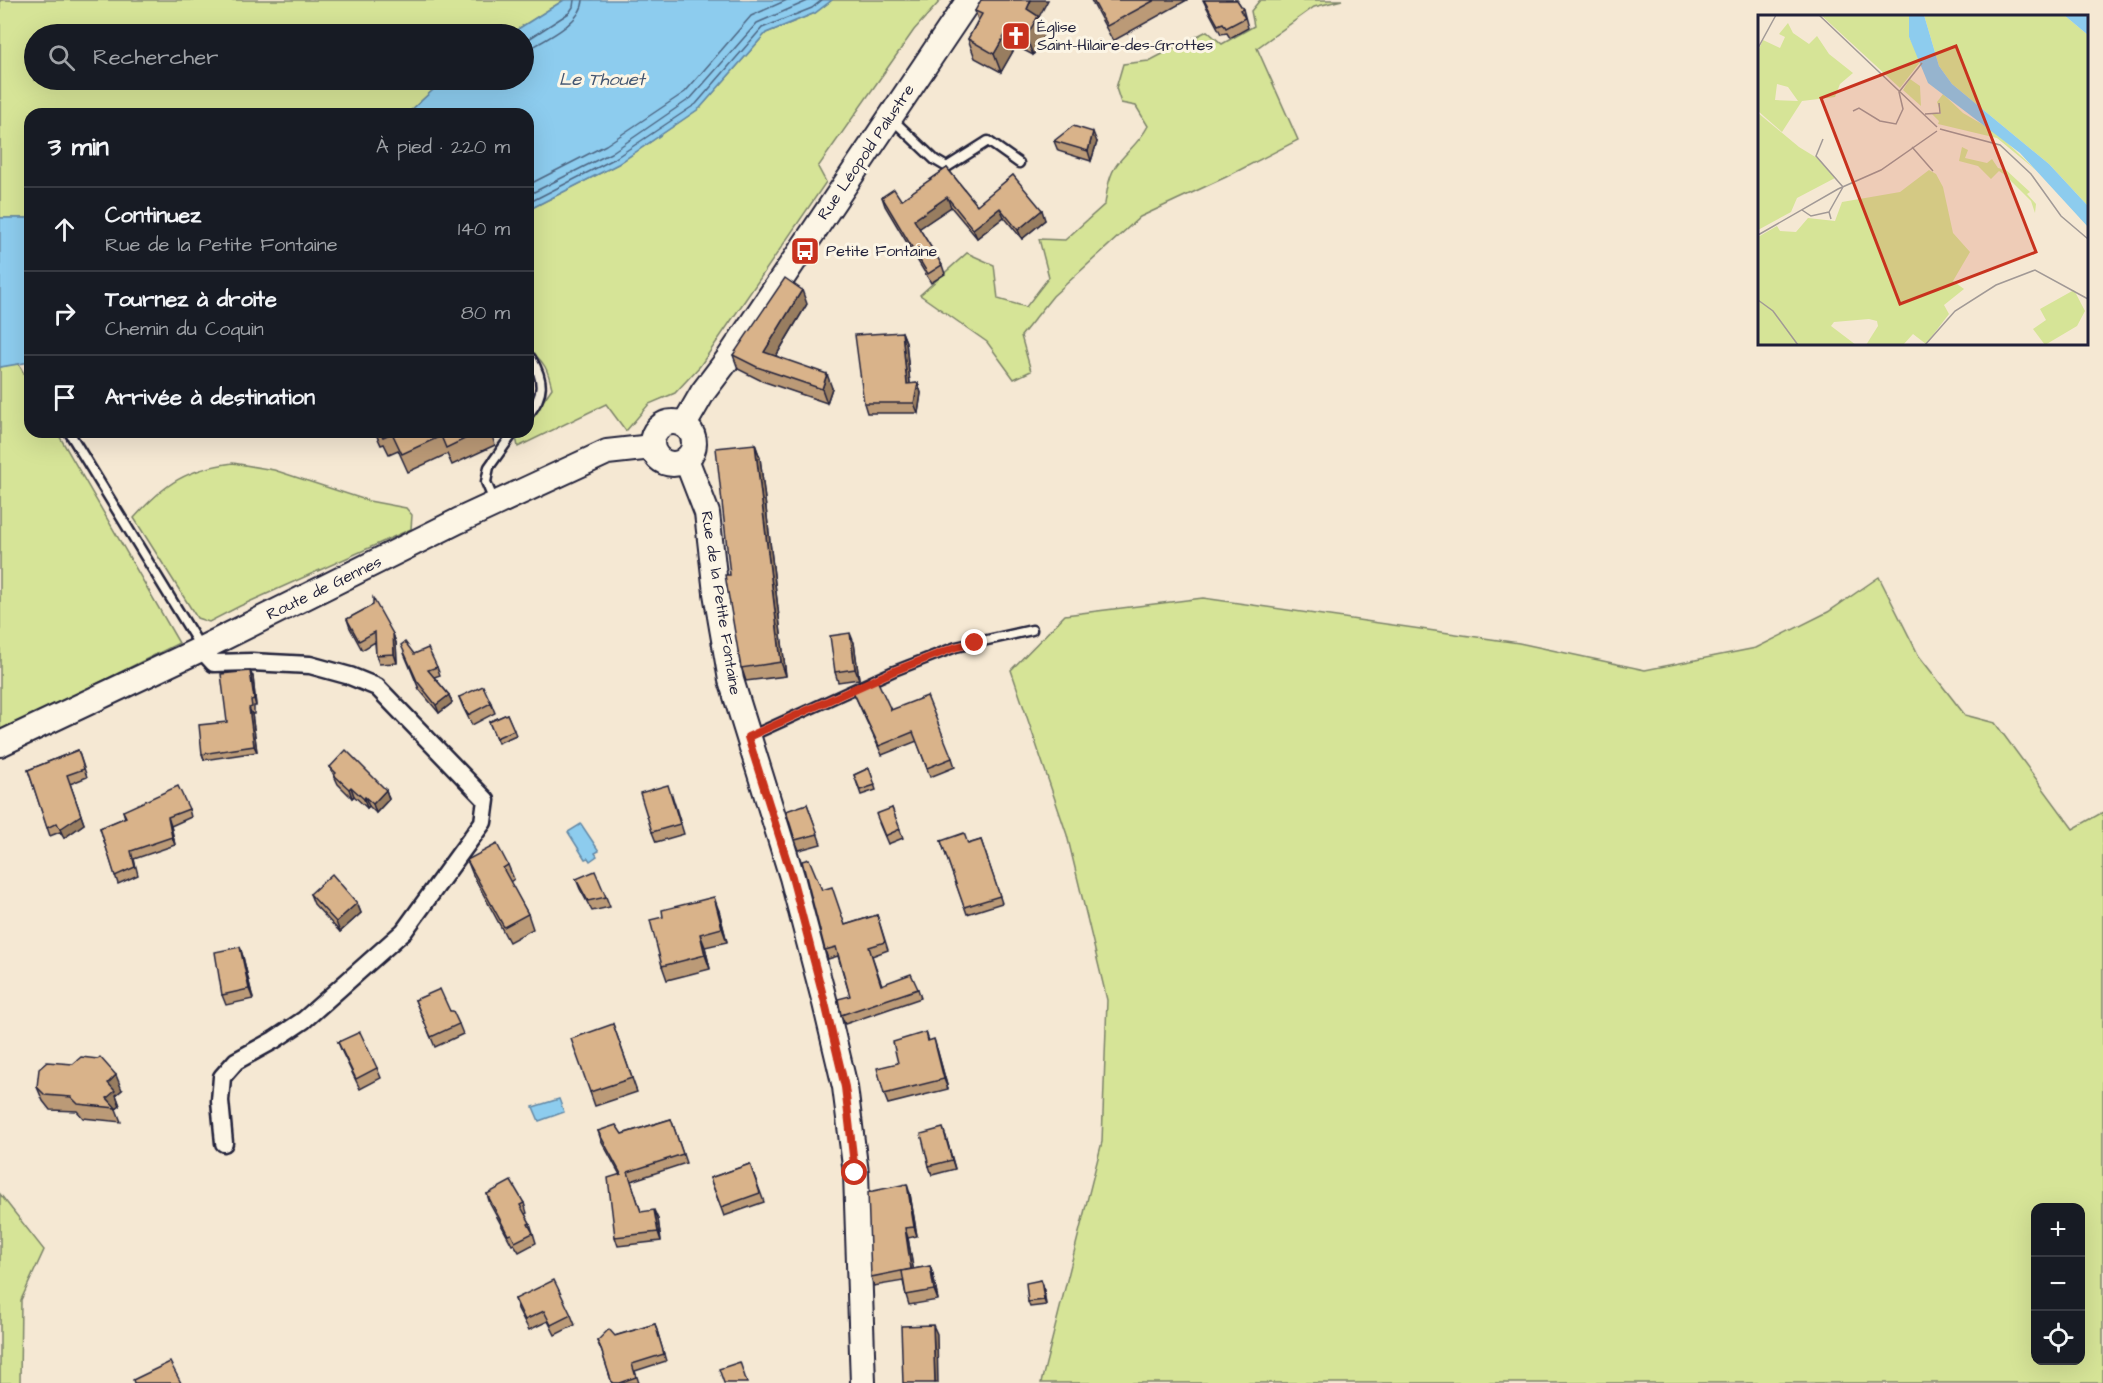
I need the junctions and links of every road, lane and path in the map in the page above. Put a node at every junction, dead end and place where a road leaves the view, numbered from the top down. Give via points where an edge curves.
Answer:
1 (969, 0) edge
2 (889, 117) junction
3 (1019, 163) dead end
4 (534, 363) edge
5 (534, 405) edge
6 (684, 425) junction
7 (73, 438) edge
8 (510, 438) edge
9 (652, 447) junction
10 (686, 459) junction
11 (496, 504) junction
12 (1032, 630) dead end
13 (201, 649) junction
14 (748, 737) junction
15 (0, 744) edge
16 (224, 1143) dead end
17 (863, 1383) edge

1 - 2 main road, Rue Léopold Palustre
2 - 3 lane via 947,167 988,141
2 - 6 main road, Rue Léopold Palustre
4 - 5 lane via 540,374 541,393
6 - 9 main road via 664,424 654,433
6 - 10 main road via 694,442
7 - 13 lane
8 - 11 lane via 489,468 486,482
9 - 10 main road via 666,463
9 - 11 main road, Route de Gennes via 607,452
10 - 14 main road, Rue de la Petite Fontaine via 707,513 730,680
11 - 13 main road, Route de Gennes
12 - 14 lane via 956,647
13 - 15 main road, Route de Gennes
13 - 16 street via 214,663 310,665 377,687 486,800 483,822 404,931 304,1020 236,1061 222,1077
14 - 17 main road, Rue de la Petite Fontaine via 792,877 845,1087 855,1173

